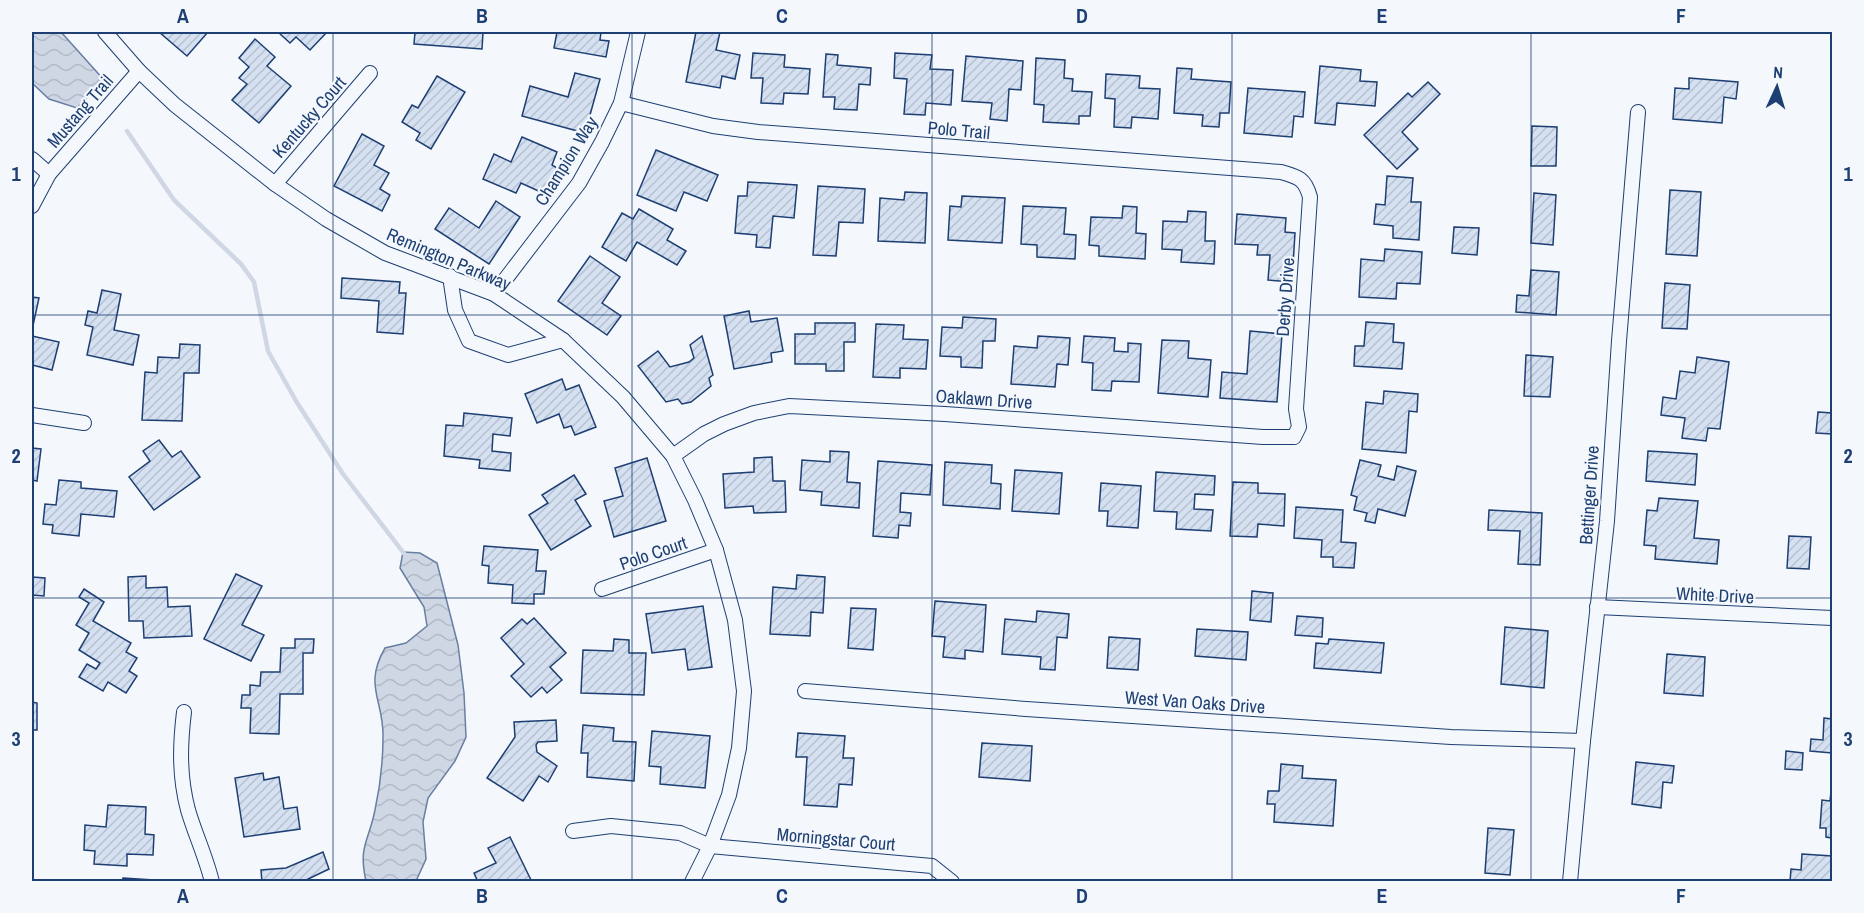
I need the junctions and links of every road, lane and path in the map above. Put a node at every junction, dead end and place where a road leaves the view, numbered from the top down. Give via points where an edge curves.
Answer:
1 (105, 32) edge
2 (638, 32) edge
3 (139, 71) junction
4 (370, 74) dead end
5 (621, 104) junction
6 (1638, 111) dead end
7 (32, 159) edge
8 (49, 174) junction
9 (1295, 176) joint
10 (275, 184) junction
11 (32, 206) edge
12 (450, 276) junction
13 (494, 294) junction
14 (563, 340) junction
15 (32, 415) edge
16 (84, 423) dead end
17 (1299, 427) joint
18 (674, 456) junction
19 (716, 550) junction
20 (602, 589) dead end
21 (1597, 607) junction
22 (1833, 618) edge
23 (805, 691) dead end
24 (184, 712) dead end
25 (1583, 741) junction
26 (573, 831) dead end
27 (710, 846) junction
28 (212, 882) edge
29 (692, 882) edge
30 (952, 882) edge
31 (1570, 882) edge

1 - 3 street, Remington Parkway
2 - 5 street, Champion Way
3 - 8 street, Mustang Trail
3 - 10 street, Remington Parkway via 175,105
4 - 10 street, Kentucky Court
5 - 9 street, Polo Trail via 713,126 758,132
5 - 13 street, Champion Way via 579,183
6 - 21 street, Bettinger Drive
7 - 8 street
8 - 11 street, Mustang Trail
9 - 17 street, Derby Drive via 1306,184 1310,197 1296,409
10 - 12 street, Remington Parkway via 385,253
12 - 13 street, Remington Parkway
12 - 14 street via 455,310 469,341 508,355
13 - 14 street, Remington Parkway
14 - 18 street, Remington Parkway via 623,397
15 - 16 street
17 - 18 street, Oaklawn Drive via 1293,437 1263,437 789,406 724,424
18 - 19 street, Remington Parkway
19 - 20 street, Polo Court
19 - 27 street, Remington Parkway via 735,620 744,691 739,748 729,795
21 - 22 street, White Drive
21 - 25 street, Bettinger Drive
23 - 25 street, West Van Oaks Drive via 1428,736
24 - 28 street via 181,777
25 - 31 street, Bettinger Drive
26 - 27 street, Morningstar Court via 611,826 680,833
27 - 29 street, Remington Parkway
27 - 30 street, Morningstar Court via 932,866

